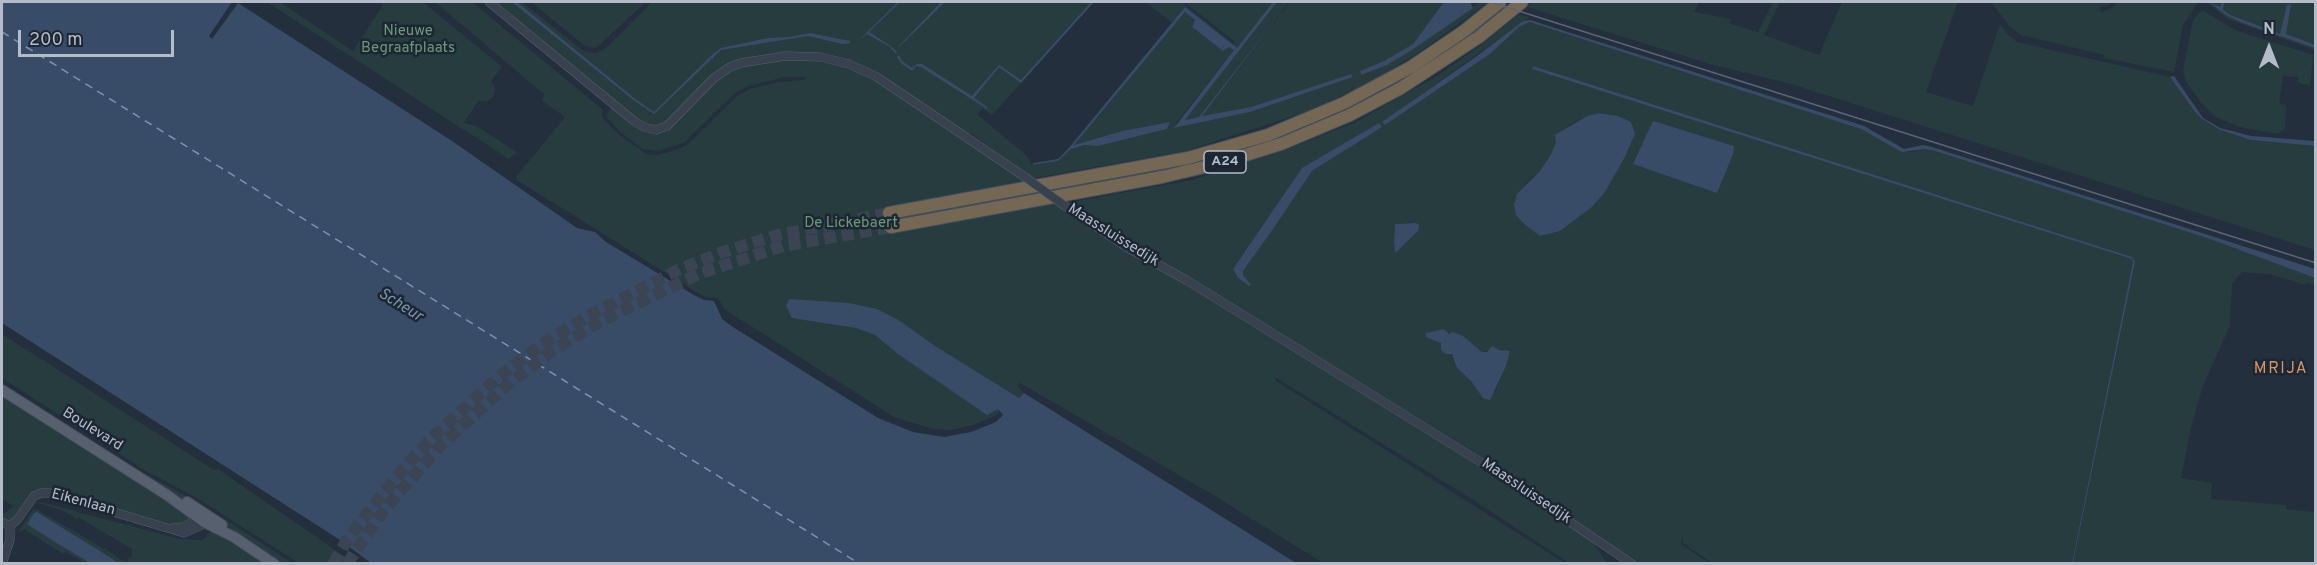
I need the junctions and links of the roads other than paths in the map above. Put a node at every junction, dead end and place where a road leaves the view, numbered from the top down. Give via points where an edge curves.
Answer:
1 (489, 2) edge
2 (1500, 2) edge
3 (1522, 2) edge
4 (889, 213) tunnel mouth
5 (891, 227) tunnel mouth
6 (2, 390) edge
7 (202, 518) junction
8 (2, 522) edge
9 (10, 525) junction
10 (2, 564) edge
11 (274, 564) edge
12 (1632, 564) edge

1 - 12 street, Maassluissedijk, bridge via 634,121 656,130 667,126 714,78 741,63 785,56 820,57 877,77 1128,248 1197,286 1492,469
2 - 4 highway, A24 via 1411,67 1353,99 1268,135 1188,158
3 - 5 highway, A24 via 1479,37 1401,88 1281,144 1162,177
6 - 7 main road, Boulevard
7 - 9 street, Eikenlaan via 173,528 46,493 34,496
7 - 11 main road, Boulevard
8 - 9 street
9 - 10 street via 10,540

